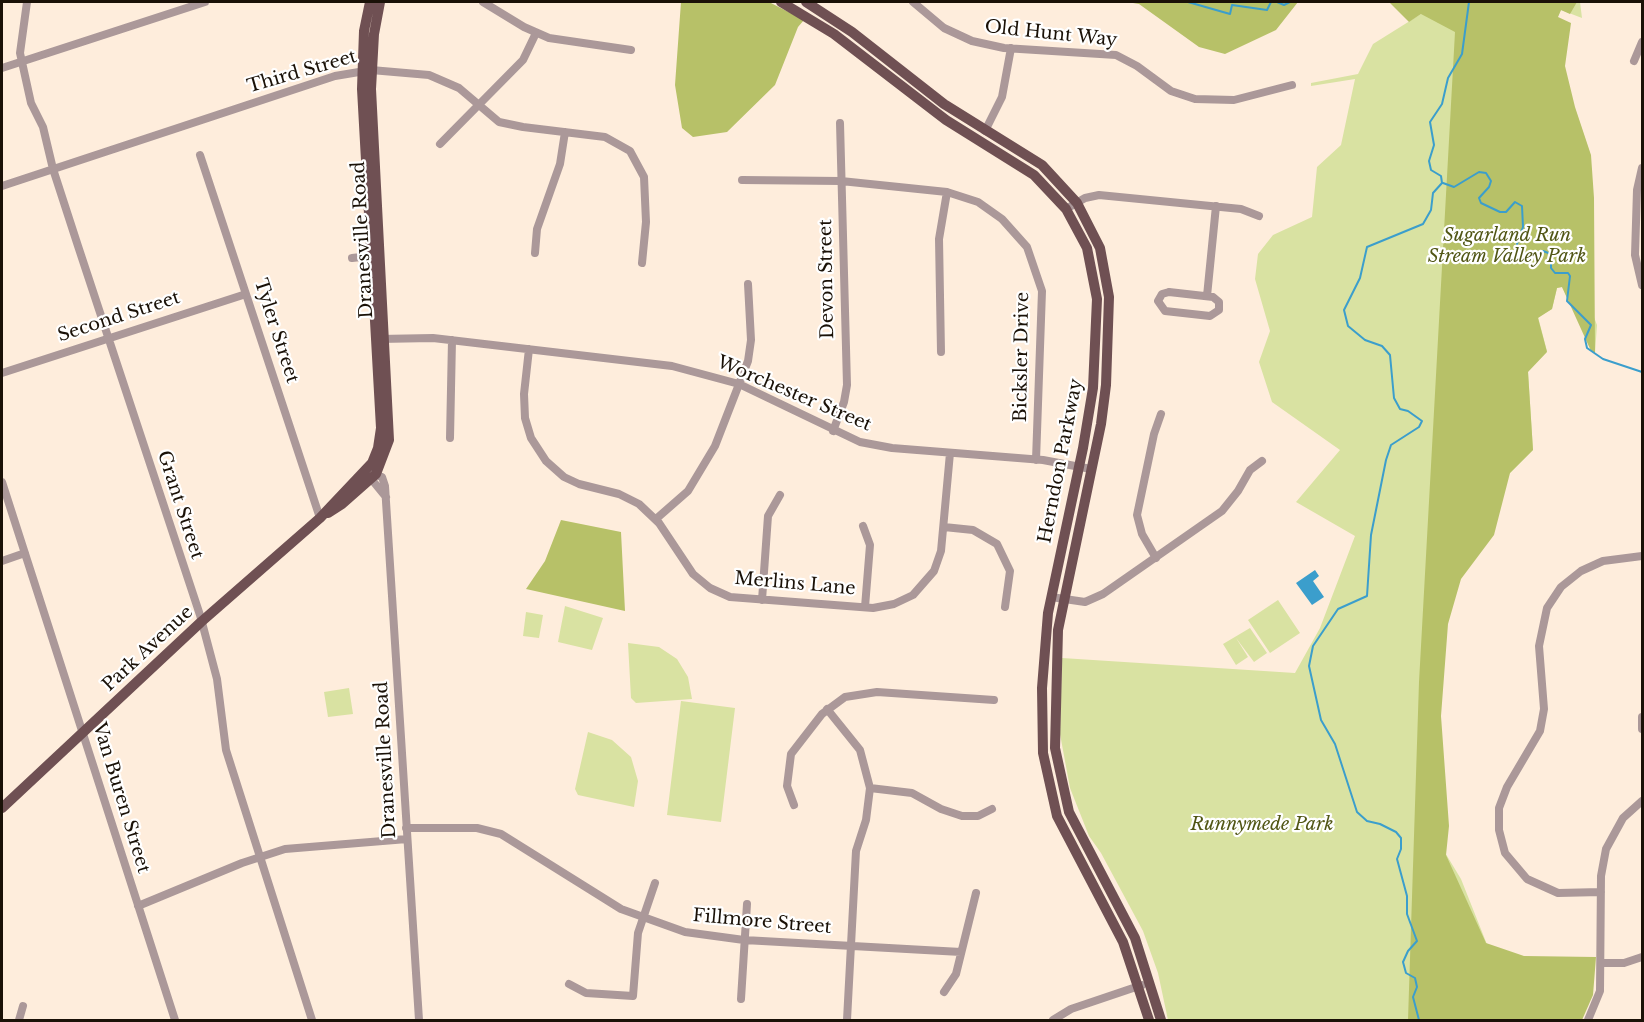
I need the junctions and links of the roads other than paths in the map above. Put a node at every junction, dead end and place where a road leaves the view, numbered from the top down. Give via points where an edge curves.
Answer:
1 (27, 2) edge
2 (205, 2) edge
3 (370, 2) edge
4 (380, 2) edge
5 (483, 2) edge
6 (781, 2) edge
7 (806, 2) edge
8 (913, 2) edge
9 (536, 33) junction
10 (1642, 42) edge
11 (1011, 48) junction
12 (631, 50) dead end
13 (1634, 61) dead end
14 (21, 62) junction
15 (2, 68) edge
16 (366, 71) junction
17 (1292, 85) dead end
18 (478, 106) junction
19 (840, 123) dead end
20 (985, 130) junction
21 (565, 132) junction
22 (440, 144) dead end
23 (200, 155) dead end
24 (1642, 168) edge
25 (53, 169) junction
26 (742, 180) dead end
27 (841, 181) junction
28 (2, 186) edge
29 (947, 192) junction
30 (1077, 203) junction
31 (1216, 207) junction
32 (1066, 209) junction
33 (1259, 216) dead end
34 (535, 253) dead end
35 (370, 256) junction
36 (352, 258) dead end
37 (642, 263) dead end
38 (748, 284) dead end
39 (1642, 285) edge
40 (246, 294) junction
41 (1207, 296) junction
42 (108, 338) junction
43 (381, 339) junction
44 (452, 340) junction
45 (529, 349) junction
46 (941, 352) dead end
47 (2, 373) edge
48 (739, 384) junction
49 (1161, 414) dead end
50 (833, 431) junction
51 (450, 438) dead end
52 (950, 453) junction
53 (1036, 460) junction
54 (1262, 461) dead end
55 (1079, 467) junction
56 (1091, 470) junction
57 (371, 476) junction
58 (2, 482) edge
59 (780, 495) dead end
60 (320, 518) junction
61 (656, 519) junction
62 (863, 526) dead end
63 (944, 527) junction
64 (25, 553) junction
65 (1642, 556) edge
66 (1156, 558) junction
67 (2, 561) edge
68 (1051, 597) junction
69 (762, 600) junction
70 (1064, 600) junction
71 (865, 607) junction
72 (1005, 608) dead end
73 (201, 622) junction
74 (994, 700) dead end
75 (827, 709) junction
76 (1642, 717) edge
77 (1642, 729) edge
78 (83, 732) junction
79 (870, 788) junction
80 (1642, 801) edge
81 (794, 805) dead end
82 (2, 808) edge
83 (992, 809) dead end
84 (406, 828) junction
85 (407, 839) junction
86 (259, 856) junction
87 (655, 883) dead end
88 (1601, 892) junction
89 (976, 893) dead end
90 (747, 904) dead end
91 (138, 906) junction
92 (641, 918) junction
93 (744, 940) junction
94 (851, 946) junction
95 (961, 952) junction
96 (1642, 957) edge
97 (1601, 963) junction
98 (1151, 982) junction
99 (569, 984) dead end
100 (1139, 986) junction
101 (944, 992) dead end
102 (741, 999) dead end
103 (23, 1006) dead end
104 (19, 1020) edge
105 (175, 1020) edge
106 (312, 1020) edge
107 (418, 1020) edge
108 (846, 1020) edge
109 (1053, 1020) edge
110 (1149, 1020) edge
111 (1161, 1020) edge
112 (1588, 1020) edge

1 - 14 street, Grant Street
2 - 14 street
3 - 16 main road, Dranesville Road
4 - 16 main road, Dranesville Road
5 - 9 street
6 - 32 main road, Herndon Parkway via 834,34 957,128 1024,167
7 - 20 main road, Herndon Parkway
8 - 11 street, Old Hunt Way via 957,35
9 - 12 street via 563,42
9 - 18 street via 523,60
10 - 13 street
11 - 17 street, Old Hunt Way via 1116,55 1171,91 1208,101 1234,100
11 - 20 street via 1002,96
14 - 15 street
14 - 25 street, Grant Street
16 - 18 street, Third Street via 440,78 459,88
16 - 25 street, Third Street via 335,76
16 - 35 main road, Dranesville Road
16 - 43 main road, Dranesville Road
18 - 21 street, Third Street via 499,122
18 - 22 street
19 - 27 street, Devon Street
20 - 30 main road, Herndon Parkway via 1042,165
21 - 34 street via 560,164 537,229
21 - 37 street, Third Street via 614,140 636,158 645,187
23 - 40 street, Tyler Street
24 - 39 street via 1637,190 1635,255
25 - 28 street, Third Street
25 - 42 street, Grant Street
26 - 27 street, Bicksler Drive
27 - 29 street, Bicksler Drive
27 - 50 street, Devon Street via 847,385
29 - 46 street via 939,239
29 - 53 street, Bicksler Drive via 978,202 1002,219 1027,247 1039,275 1043,306
30 - 31 street via 1099,195
30 - 32 street
30 - 56 main road, Herndon Parkway via 1100,248 1109,297 1105,392
31 - 33 street via 1241,209
31 - 41 street
32 - 55 main road, Herndon Parkway via 1086,248 1097,299 1093,388
35 - 36 street
35 - 43 main road, Dranesville Road
38 - 48 street via 750,349
40 - 42 street, Second Street
40 - 60 street, Tyler Street
41 - 41 street via 1219,302 1214,315 1165,311 1159,305 1166,292
42 - 47 street, Second Street
42 - 73 street, Grant Street
43 - 44 street, Worchester Street
43 - 57 main road, Dranesville Road via 380,439
44 - 45 street, Worchester Street
44 - 51 street
45 - 48 street, Worchester Street via 663,364
45 - 61 street, Merlins Lane via 525,418 531,438 546,461 564,477 629,499
48 - 50 street, Worchester Street
48 - 61 street via 710,457 688,491
49 - 66 street via 1137,515 1142,534
50 - 52 street, Worchester Street via 876,446
52 - 53 street, Worchester Street
52 - 63 street, Merlins Lane
53 - 55 street, Worchester Street
54 - 66 street via 1250,470 1222,511
55 - 56 street, Worchester Street
55 - 68 main road, Herndon Parkway
56 - 70 main road, Herndon Parkway
57 - 60 main road, Park Avenue via 336,499
57 - 84 street, Dranesville Road via 382,477 386,498
58 - 64 street, Van Buren Street
59 - 69 street via 768,516
60 - 73 main road, Park Avenue
61 - 69 street, Merlins Lane via 701,582 730,597
62 - 71 street via 870,544
63 - 71 street, Merlins Lane via 939,561 921,588 894,604
63 - 72 street via 982,534 1003,552 1010,580
64 - 67 street
64 - 78 street, Van Buren Street
65 - 88 street via 1603,561 1581,571 1561,587 1547,608 1539,646 1544,709 1540,732 1499,808 1505,853 1527,879 1558,893
66 - 70 street via 1103,594 1085,602
68 - 70 street
68 - 100 main road, Herndon Parkway via 1042,700 1047,778 1057,816 1115,926
69 - 71 street, Merlins Lane
70 - 98 main road, Herndon Parkway via 1054,711 1061,786 1079,835 1119,904
73 - 78 main road, Park Avenue
73 - 86 street, Grant Street via 217,679 226,750
74 - 75 street via 866,692 845,697
75 - 79 street via 860,750
75 - 81 street via 791,754 787,786
76 - 77 street
78 - 82 main road, Park Avenue
78 - 91 street, Van Buren Street
79 - 83 street via 912,793 962,816 978,816
79 - 94 street via 866,820 856,851
80 - 88 street via 1611,836 1603,862
84 - 85 street, Dranesville Road
84 - 92 street, Fillmore Street via 477,828 501,834 524,845 608,902
85 - 86 street via 306,846
85 - 107 street, Dranesville Road
86 - 91 street
86 - 106 street, Grant Street
87 - 92 street
88 - 97 street
89 - 95 street
90 - 93 street
91 - 105 street, Van Buren Street
92 - 93 street, Fillmore Street via 685,932
92 - 99 street via 633,996 586,993
93 - 94 street, Fillmore Street
93 - 102 street
94 - 95 street, Fillmore Street
94 - 108 street
95 - 101 street via 956,974
96 - 97 street via 1624,963
97 - 112 street via 1600,992
98 - 100 street
98 - 111 main road, Herndon Parkway
100 - 109 street via 1071,1009
100 - 110 main road, Herndon Parkway
103 - 104 street

